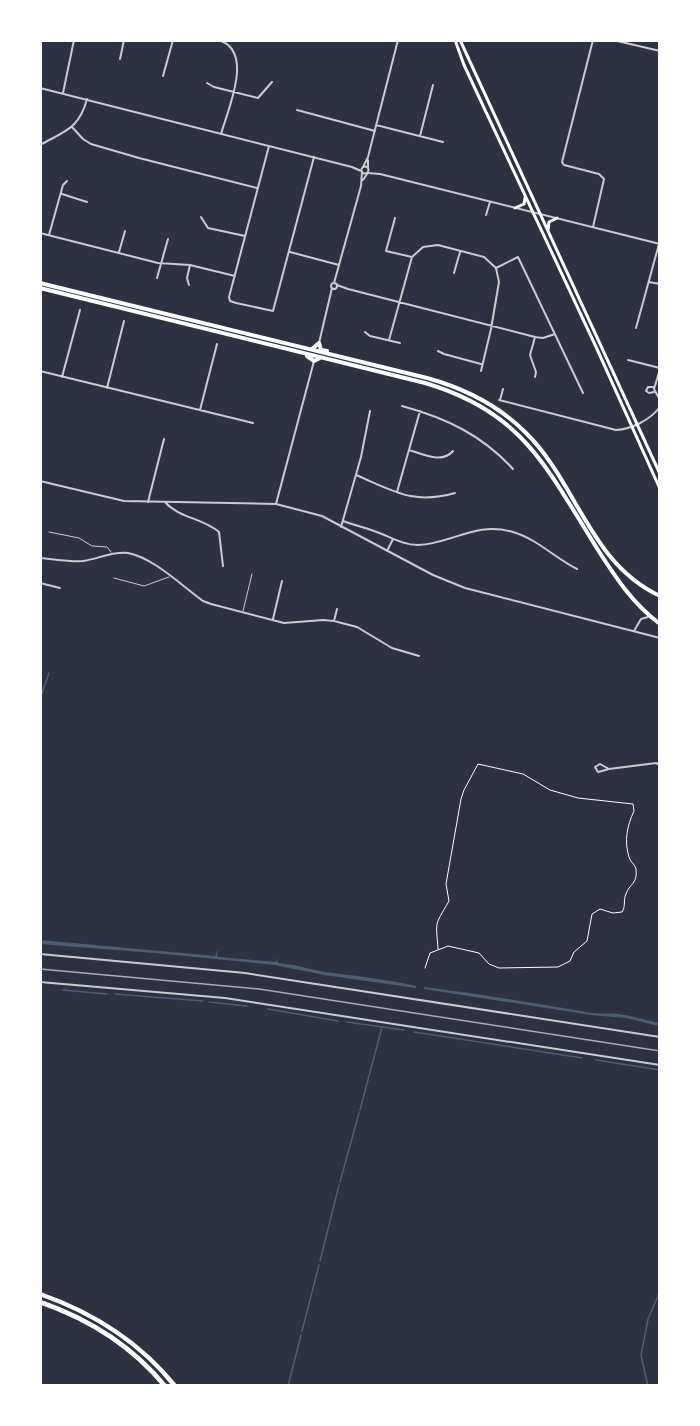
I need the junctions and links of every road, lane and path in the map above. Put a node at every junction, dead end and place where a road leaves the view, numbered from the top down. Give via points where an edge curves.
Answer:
1 (74, 40) edge
2 (124, 40) edge
3 (173, 40) edge
4 (218, 40) edge
5 (398, 40) edge
6 (455, 40) edge
7 (460, 40) edge
8 (593, 40) edge
9 (613, 40) edge
10 (222, 41) edge
11 (660, 51) edge
12 (120, 59) dead end
13 (164, 76) dead end
14 (272, 82) dead end
15 (207, 83) dead end
16 (433, 85) dead end
17 (40, 88) edge
18 (63, 93) junction
19 (232, 93) junction
20 (87, 99) junction
21 (297, 110) dead end
22 (376, 125) junction
23 (72, 127) junction
24 (375, 131) junction
25 (221, 134) junction
26 (420, 136) junction
27 (443, 142) dead end
28 (40, 145) edge
29 (269, 146) junction
30 (314, 157) junction
31 (368, 157) junction
32 (362, 169) junction
33 (368, 171) junction
34 (67, 181) dead end
35 (361, 183) junction
36 (257, 188) junction
37 (524, 193) junction
38 (61, 194) junction
39 (87, 202) dead end
40 (490, 202) junction
41 (515, 208) junction
42 (534, 212) junction
43 (539, 214) junction
44 (486, 215) dead end
45 (201, 217) dead end
46 (395, 218) dead end
47 (557, 218) junction
48 (592, 227) junction
49 (125, 231) dead end
50 (40, 232) edge
51 (548, 232) junction
52 (49, 235) junction
53 (244, 237) junction
54 (168, 239) dead end
55 (659, 244) edge
56 (460, 251) junction
57 (119, 252) junction
58 (289, 252) junction
59 (412, 257) junction
60 (162, 263) junction
61 (190, 265) junction
62 (339, 265) junction
63 (496, 268) junction
64 (454, 273) dead end
65 (235, 276) junction
66 (157, 278) dead end
67 (649, 282) junction
68 (40, 283) edge
69 (660, 284) edge
70 (189, 285) dead end
71 (335, 286) junction
72 (40, 288) edge
73 (399, 302) junction
74 (80, 310) dead end
75 (124, 321) dead end
76 (491, 325) junction
77 (636, 328) dead end
78 (365, 332) dead end
79 (555, 334) junction
80 (535, 337) junction
81 (389, 340) junction
82 (319, 343) junction
83 (400, 343) dead end
84 (217, 344) dead end
85 (268, 344) junction
86 (310, 350) junction
87 (438, 351) dead end
88 (321, 357) junction
89 (628, 360) dead end
90 (314, 361) junction
91 (367, 364) junction
92 (482, 364) junction
93 (660, 369) edge
94 (40, 371) edge
95 (481, 371) dead end
96 (62, 377) junction
97 (535, 377) dead end
98 (654, 387) junction
99 (107, 388) junction
100 (503, 389) dead end
101 (654, 392) junction
102 (583, 393) dead end
103 (660, 400) edge
104 (402, 406) dead end
105 (660, 406) edge
106 (200, 410) junction
107 (370, 411) dead end
108 (420, 411) junction
109 (253, 423) dead end
110 (635, 425) junction
111 (164, 439) dead end
112 (409, 450) junction
113 (453, 452) dead end
114 (513, 469) dead end
115 (660, 474) edge
116 (356, 476) junction
117 (40, 482) edge
118 (660, 489) edge
119 (397, 492) junction
120 (455, 493) dead end
121 (148, 502) junction
122 (165, 502) junction
123 (276, 504) junction
124 (343, 521) junction
125 (341, 527) junction
126 (49, 532) dead end
127 (393, 539) junction
128 (387, 551) junction
129 (112, 553) junction
130 (40, 558) edge
131 (223, 567) dead end
132 (577, 569) dead end
133 (252, 573) dead end
134 (170, 576) junction
135 (114, 578) dead end
136 (282, 581) dead end
137 (40, 583) edge
138 (60, 588) dead end
139 (660, 596) edge
140 (337, 609) dead end
141 (242, 612) junction
142 (650, 616) junction
143 (273, 619) junction
144 (334, 621) junction
145 (660, 624) edge
146 (634, 631) junction
147 (660, 638) edge
148 (419, 656) dead end
149 (660, 765) edge
150 (609, 770) dead end
151 (438, 949) junction
152 (40, 954) edge
153 (425, 968) dead end
154 (40, 982) edge
155 (660, 1037) edge
156 (660, 1065) edge
157 (40, 1294) edge
158 (40, 1302) edge
159 (165, 1386) edge
160 (175, 1386) edge

1 - 18 street
2 - 12 street
3 - 13 street
4 - 10 street
5 - 22 street
6 - 37 main road
7 - 43 main road
8 - 48 street via 561,162 603,177
9 - 11 street
10 - 19 street via 234,52 238,66
14 - 19 street via 258,98
15 - 19 street
16 - 26 street
17 - 18 street
18 - 20 street
19 - 25 street
20 - 23 street via 81,118
20 - 25 street
21 - 24 street
22 - 24 street
22 - 26 street
23 - 28 street
23 - 36 street via 92,144
24 - 31 street
25 - 29 street
26 - 27 street
29 - 30 street
29 - 36 street
30 - 32 street
30 - 58 street
31 - 32 street
31 - 33 street
32 - 33 street
32 - 33 street
32 - 35 street
33 - 35 street
33 - 40 street
34 - 38 street
35 - 62 street
36 - 53 street
37 - 41 main road via 524,204
37 - 42 main road
38 - 39 street
38 - 52 street
40 - 41 street
40 - 44 street
41 - 42 street
42 - 43 street
42 - 110 main road
43 - 47 street
43 - 51 main road
45 - 53 street via 208,228
46 - 59 street via 387,251
47 - 48 street
47 - 51 main road via 549,222
48 - 55 street
49 - 57 street
50 - 52 street
51 - 110 main road
52 - 57 street
53 - 65 street
54 - 60 street
55 - 67 street
56 - 59 street via 438,245 423,247
56 - 63 street via 483,257
56 - 64 street
57 - 60 street
58 - 62 street
58 - 65 street via 273,311 230,301
59 - 73 street
60 - 61 street
60 - 66 street
61 - 65 street
61 - 70 street
62 - 71 street
63 - 76 street via 499,282
63 - 79 street via 518,257
67 - 69 street
67 - 77 street
68 - 86 highway
71 - 73 street
71 - 82 street
72 - 85 highway
73 - 76 street
73 - 81 street
74 - 96 street
75 - 99 street
76 - 80 street
76 - 92 street
78 - 81 street
79 - 80 street
79 - 102 street
80 - 97 street via 530,355
81 - 83 street
82 - 86 highway
82 - 91 highway via 323,351
84 - 106 street
85 - 88 highway
85 - 90 highway
86 - 91 highway
87 - 92 street
88 - 90 highway
88 - 142 highway via 447,389 500,418 534,451 622,586
89 - 93 street
90 - 123 street
91 - 139 highway via 452,386 502,413 542,452 610,557 627,575
92 - 95 street
93 - 98 street
94 - 96 street
96 - 99 street
98 - 101 street
98 - 101 street via 646,391
99 - 106 street
100 - 110 street via 500,400 616,430
101 - 103 street
104 - 108 street
105 - 110 street via 652,416
106 - 109 street
107 - 116 street
108 - 112 street
108 - 114 street via 473,434
110 - 115 main road
110 - 118 main road
111 - 121 street
112 - 113 street via 441,458
112 - 119 street
116 - 119 street
116 - 124 street
117 - 121 street via 124,501
119 - 120 street via 422,499
121 - 122 street
122 - 123 street
122 - 131 street via 172,510 206,522 219,532
123 - 125 street via 311,512
124 - 125 street
124 - 127 street
125 - 128 street
126 - 129 lane via 107,547
127 - 128 street
127 - 132 street via 416,545 477,529 500,529 525,537
128 - 146 street via 465,588
129 - 130 street via 81,561
129 - 134 street via 137,555
133 - 141 lane
134 - 135 lane via 144,586
134 - 141 street via 203,601
136 - 143 street
137 - 138 street
140 - 144 street
141 - 143 street
142 - 145 highway
142 - 146 street
143 - 144 street via 294,623
144 - 148 street via 357,627 392,648
146 - 147 street
149 - 150 street
151 - 151 path via 447,946 477,952 496,968 558,967 570,961 574,952 585,945 592,914 600,909 621,913 627,890 633,886 636,871 629,859 626,839 633,804 578,798 550,790 523,774 478,764 463,793 448,903 436,925
151 - 153 path via 429,955
152 - 155 street via 245,973
154 - 156 street via 225,998
157 - 160 highway via 113,1328 151,1359
158 - 159 highway via 117,1340

